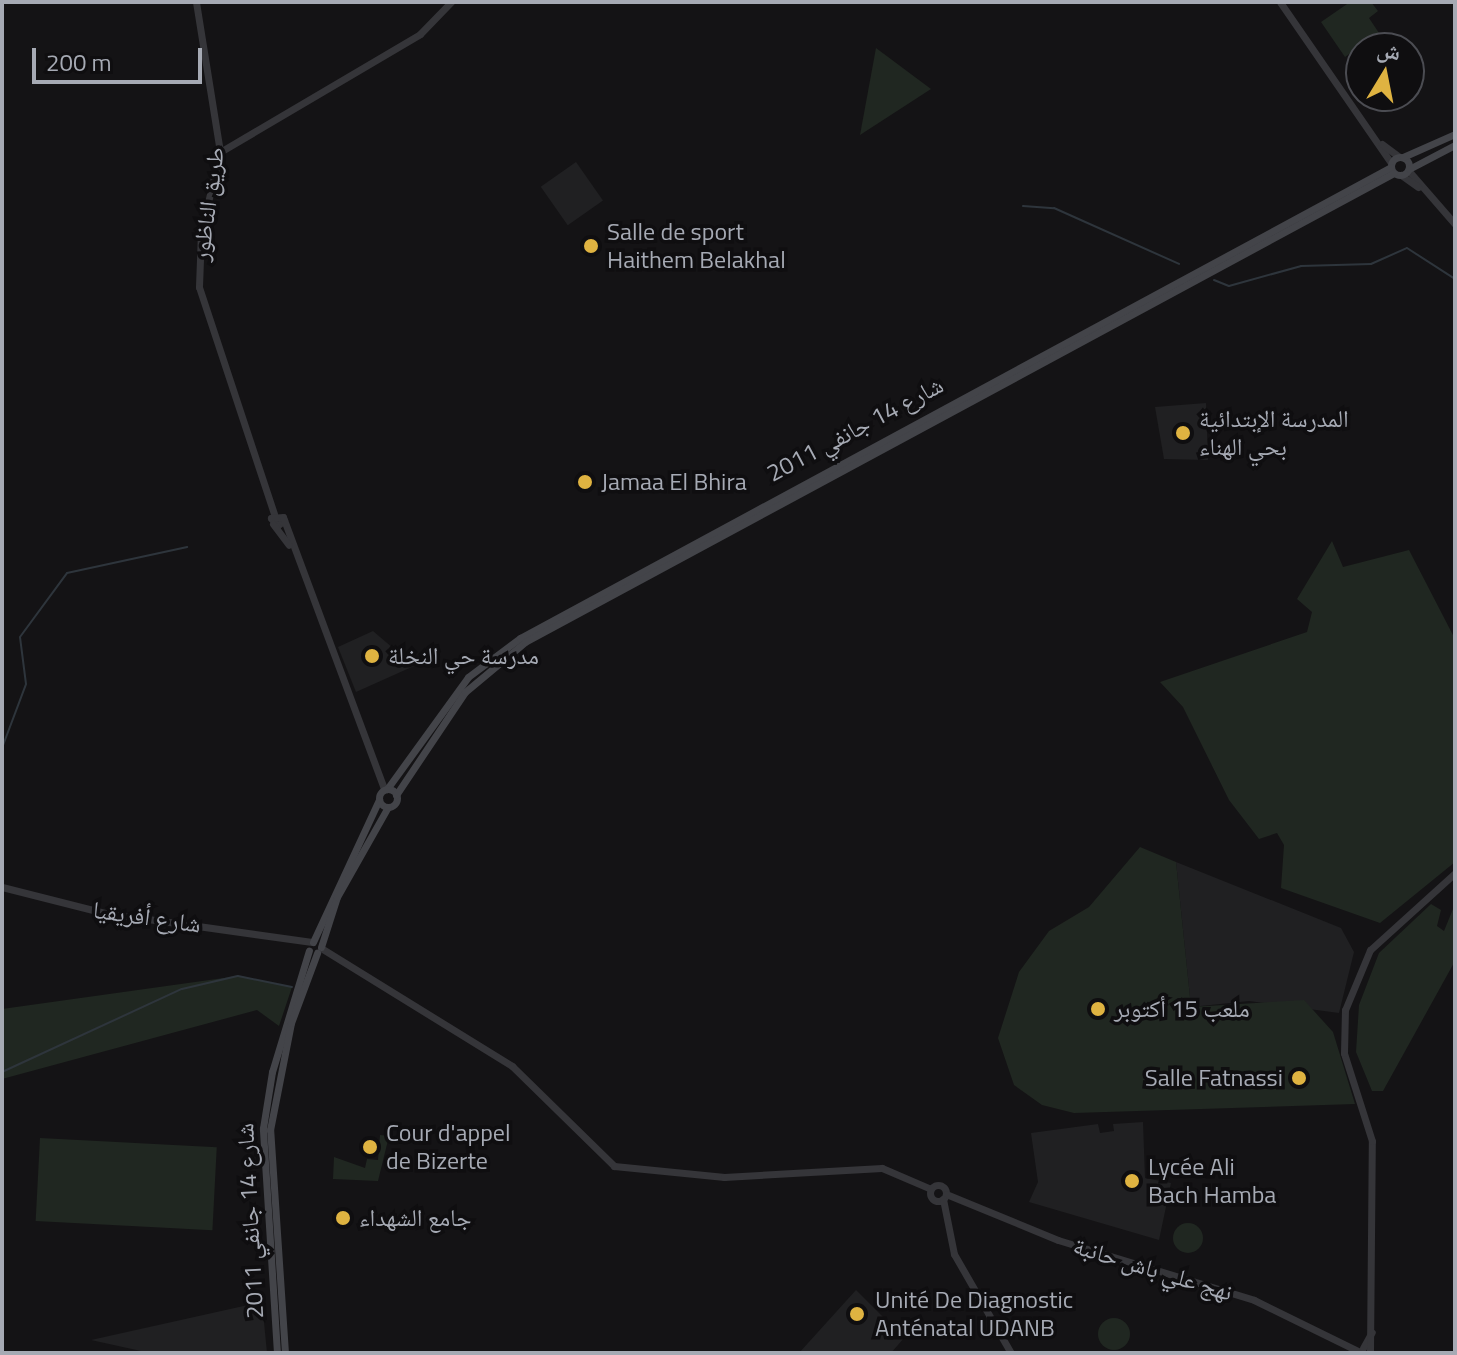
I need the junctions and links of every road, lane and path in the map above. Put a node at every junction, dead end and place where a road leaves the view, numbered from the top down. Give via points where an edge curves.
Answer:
1 (196, 2) edge
2 (451, 2) edge
3 (1280, 2) edge
4 (1455, 134) edge
5 (1380, 143) junction
6 (1455, 145) edge
7 (220, 152) junction
8 (1401, 157) junction
9 (1399, 169) junction
10 (1455, 224) edge
11 (279, 516) junction
12 (290, 547) junction
13 (386, 789) junction
14 (396, 795) junction
15 (379, 800) junction
16 (388, 807) junction
17 (1455, 873) edge
18 (2, 887) edge
19 (315, 948) junction
20 (931, 1189) junction
21 (944, 1197) junction
22 (1364, 1351) edge
23 (277, 1353) edge
24 (285, 1353) edge
25 (1011, 1353) edge

1 - 7 street, طريق الناظور
2 - 7 street via 420,34
3 - 5 street
4 - 8 main road, شارع 14 جانفي 2011
5 - 8 street
5 - 9 street
6 - 9 main road, شارع 14 جانفي 2011
7 - 11 street, طريق الناظور via 201,232 199,287
8 - 9 main road
8 - 9 main road, شارع 14 جانفي 2011
9 - 10 street
9 - 13 main road, شارع 14 جانفي 2011 via 520,638 468,677
9 - 14 main road, شارع 14 جانفي 2011 via 525,642 465,692
11 - 12 street, طريق الناظور
11 - 12 street via 273,524
12 - 13 street
13 - 14 main road
13 - 15 main road, شارع 14 جانفي 2011
14 - 16 main road, شارع 14 جانفي 2011
15 - 16 main road
15 - 19 main road, شارع 14 جانفي 2011
16 - 19 main road, شارع 14 جانفي 2011
17 - 22 street via 1376,944 1345,1010 1344,1053 1372,1141 1372,1332
18 - 19 street, شارع أفريقيا via 105,913 293,939
19 - 20 street, شارع أفريقيا via 478,1042 560,1112 599,1156 622,1168 724,1177 882,1168
19 - 23 main road, شارع 14 جانفي 2011 via 275,1059 263,1128
19 - 24 main road, شارع 14 جانفي 2011 via 291,1023 270,1130
20 - 21 street via 933,1199
20 - 21 street via 942,1186
21 - 22 street, نهج علي باش حانبة via 1061,1242 1254,1300
21 - 25 street via 954,1254

